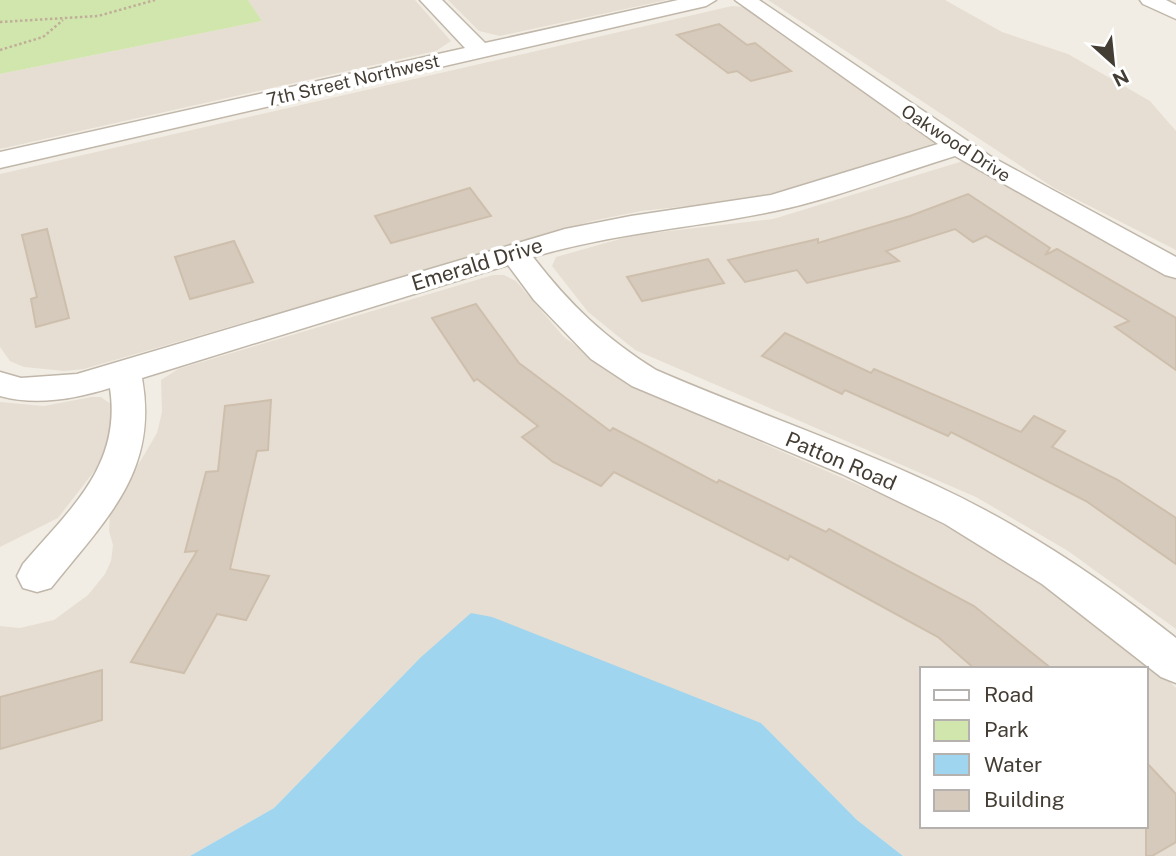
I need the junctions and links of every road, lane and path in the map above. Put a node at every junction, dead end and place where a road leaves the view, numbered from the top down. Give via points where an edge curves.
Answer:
1 (155, 0) edge
2 (430, 0) edge
3 (706, 0) edge
4 (745, 0) edge
5 (1150, 0) edge
6 (1176, 13) edge
7 (63, 19) junction
8 (0, 22) edge
9 (0, 50) edge
10 (480, 51) junction
11 (959, 146) junction
12 (0, 160) edge
13 (514, 254) junction
14 (1176, 269) edge
15 (124, 372) junction
16 (0, 384) edge
17 (37, 576) dead end
18 (1176, 664) edge

1 - 7 path via 121,12
2 - 10 street
3 - 10 street, 7th Street Northwest
4 - 11 street, Oakwood Drive
5 - 6 street
7 - 8 path
7 - 9 path via 43,37
10 - 12 street, 7th Street Northwest
11 - 13 street, Emerald Drive via 774,203 631,223
11 - 14 street, Oakwood Drive via 1031,192
13 - 15 street, Emerald Drive
13 - 18 street, Patton Road via 602,351 644,378 922,495 989,530 1052,568
15 - 16 street, Emerald Drive via 50,389 21,390
15 - 17 street via 129,431 119,463 99,497

